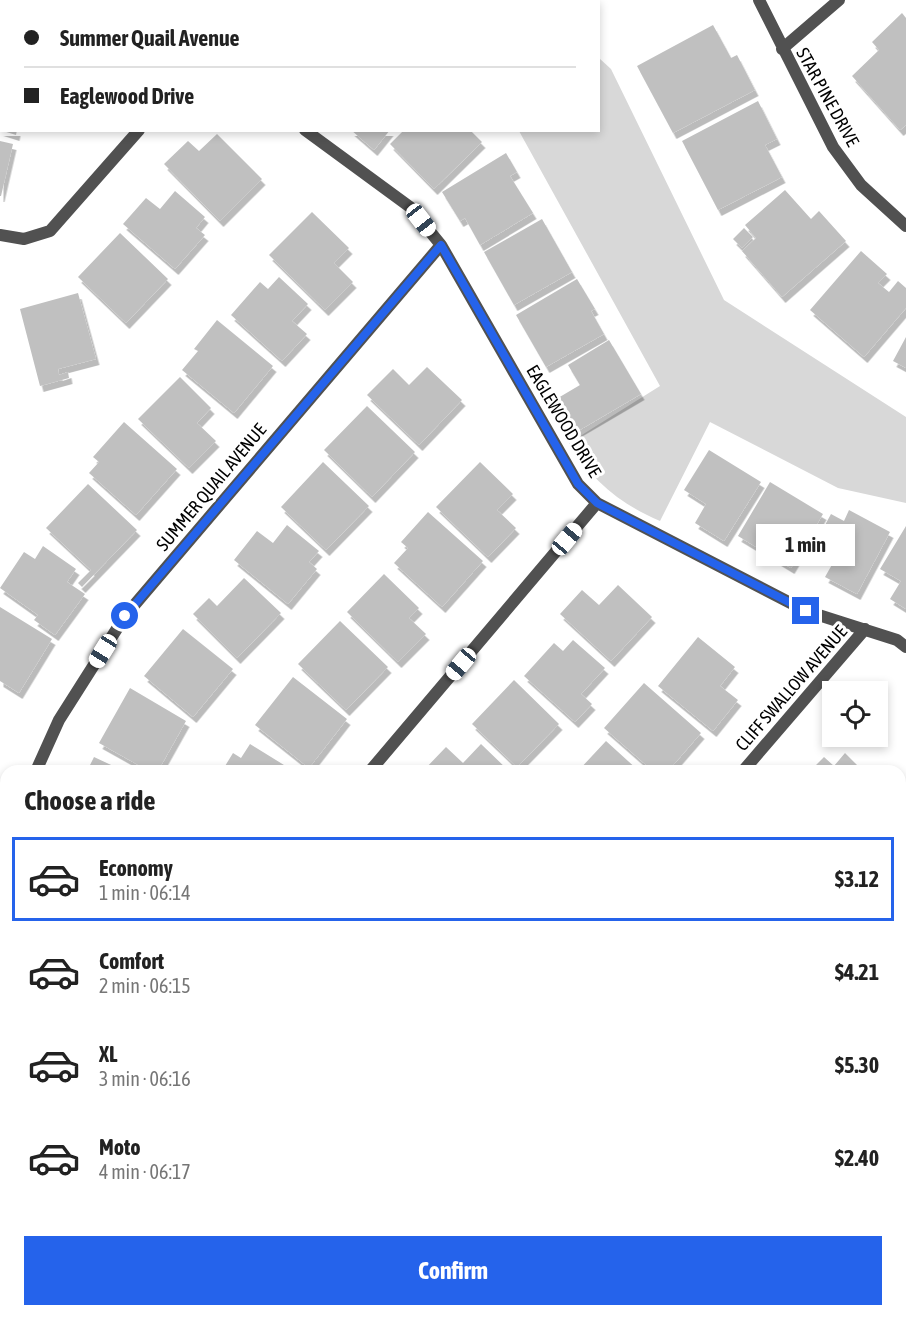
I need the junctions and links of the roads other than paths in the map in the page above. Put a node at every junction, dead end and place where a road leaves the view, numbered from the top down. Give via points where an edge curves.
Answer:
1 (759, 0) edge
2 (839, 0) edge
3 (782, 49) junction
4 (136, 132) edge
5 (308, 132) edge
6 (906, 226) edge
7 (0, 234) edge
8 (441, 245) junction
9 (597, 503) junction
10 (865, 629) junction
11 (906, 647) edge
12 (39, 765) edge
13 (375, 765) edge
14 (748, 765) edge

1 - 3 street, STAR PINE DRIVE
2 - 3 street
3 - 6 street, STAR PINE DRIVE via 833,147 861,185
4 - 7 street via 50,231 24,239
5 - 8 street, EAGLEWOOD DRIVE via 410,207
8 - 9 street, EAGLEWOOD DRIVE via 578,484
8 - 12 street, SUMMER QUAIL AVENUE via 125,616 59,720
9 - 10 street, EAGLEWOOD DRIVE via 806,611
9 - 13 street
10 - 11 street, EAGLEWOOD DRIVE
10 - 14 street, CLIFF SWALLOW AVENUE

